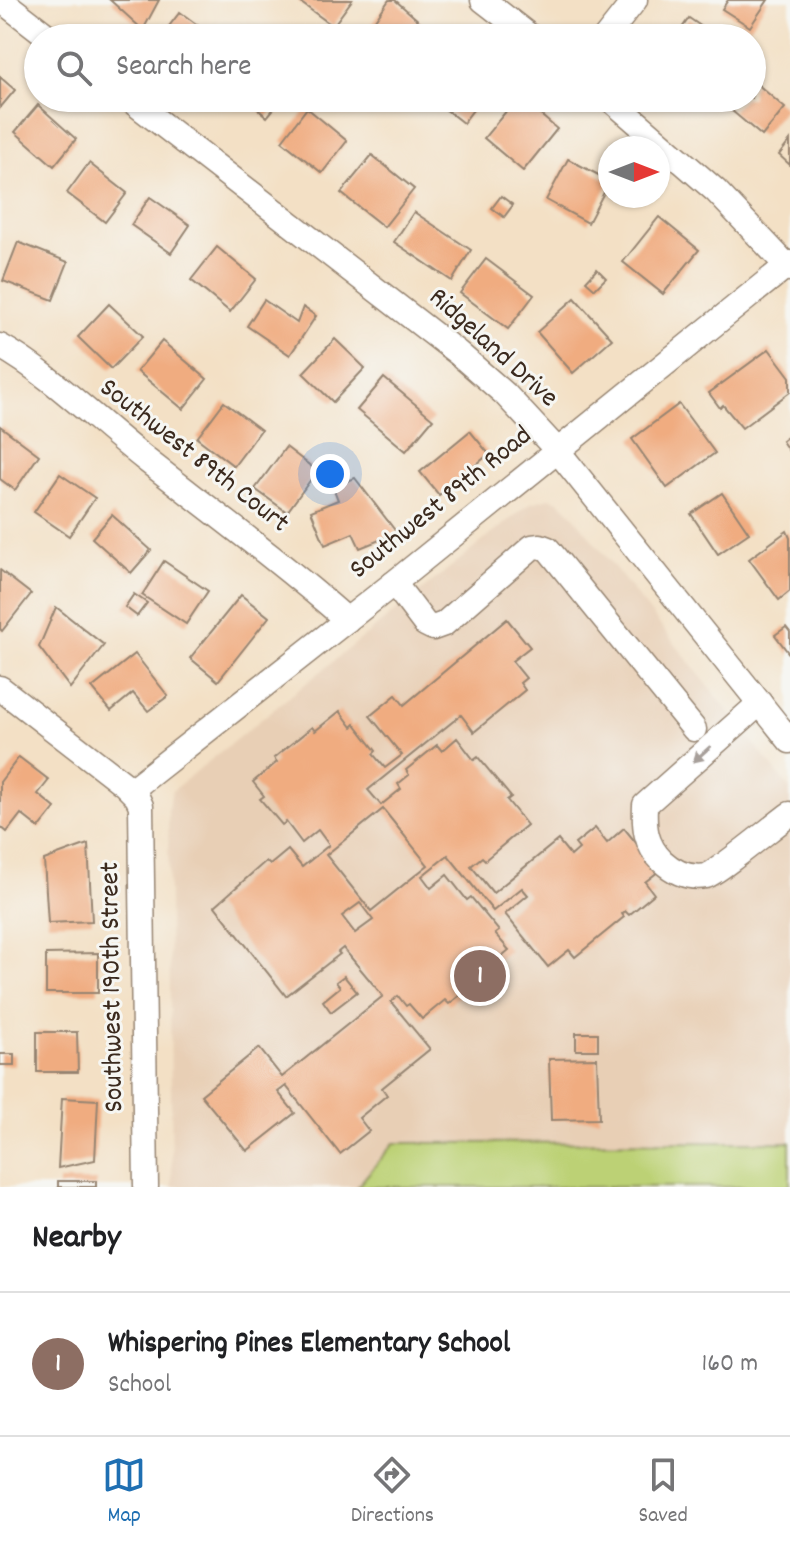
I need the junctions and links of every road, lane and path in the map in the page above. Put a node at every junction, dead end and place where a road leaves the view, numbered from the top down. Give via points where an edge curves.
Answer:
1 (1, 0) edge
2 (483, 0) edge
3 (635, 0) edge
4 (32, 24) edge
5 (514, 24) edge
6 (616, 24) edge
7 (146, 112) edge
8 (625, 112) edge
9 (789, 266) edge
10 (0, 346) edge
11 (557, 450) junction
12 (394, 583) junction
13 (347, 620) junction
14 (0, 688) edge
15 (760, 703) junction
16 (694, 729) dead end
17 (790, 741) edge
18 (131, 790) junction
19 (790, 814) edge
20 (146, 1187) edge

1 - 4 street
2 - 5 street
3 - 6 street
7 - 11 street, Ridgeland Drive via 458,353
8 - 9 street via 716,191
9 - 11 street, Southwest 89th Road
10 - 13 street, Southwest 89th Court
11 - 12 street, Southwest 89th Road
11 - 15 street, Ridgeland Drive
12 - 13 street, Southwest 89th Road
12 - 16 street via 433,628 532,547 548,549
13 - 18 street, Southwest 89th Road
14 - 18 street
15 - 17 street, Ridgeland Drive
15 -> 19 street via 645,805 644,830 653,852 673,872 709,876
18 - 20 street, Southwest 190th Street via 143,817

